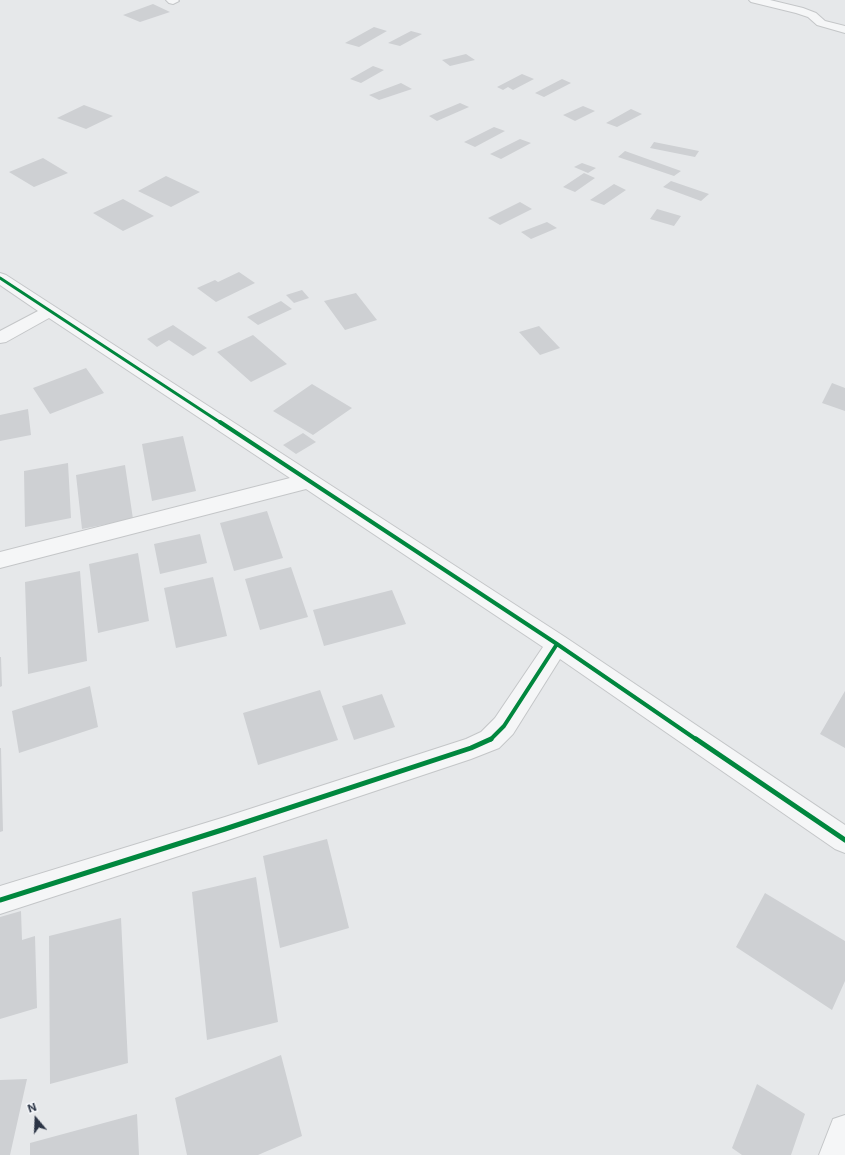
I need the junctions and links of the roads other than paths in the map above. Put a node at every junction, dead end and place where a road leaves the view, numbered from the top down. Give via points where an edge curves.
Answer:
1 (756, 0) edge
2 (845, 30) edge
3 (0, 278) edge
4 (50, 311) junction
5 (0, 338) edge
6 (308, 481) junction
7 (0, 560) edge
8 (557, 644) junction
9 (845, 840) edge
10 (0, 900) edge
11 (845, 1131) edge
12 (835, 1155) edge

1 - 2 street via 799,10 821,23
3 - 4 street
4 - 5 street
4 - 6 street
6 - 7 street
6 - 8 street
8 - 9 street
8 - 10 street via 504,726 490,740 232,827
11 - 12 street

